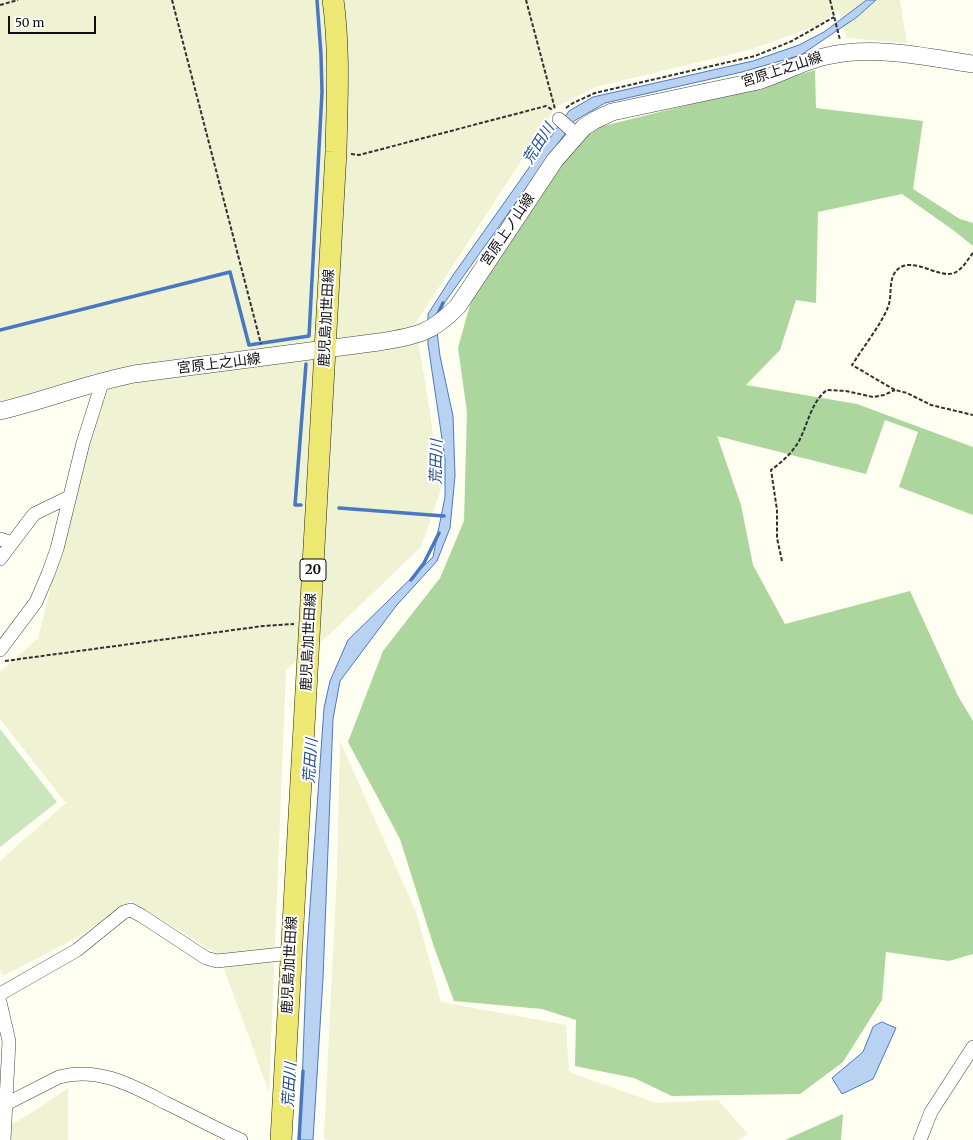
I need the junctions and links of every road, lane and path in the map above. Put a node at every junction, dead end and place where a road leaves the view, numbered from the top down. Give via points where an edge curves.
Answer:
1 (18, 0) edge
2 (172, 0) edge
3 (333, 0) edge
4 (526, 0) edge
5 (830, 0) edge
6 (0, 5) edge
7 (834, 17) junction
8 (840, 39) dead end
9 (973, 64) edge
10 (559, 113) junction
11 (577, 135) junction
12 (336, 152) junction
13 (973, 253) edge
14 (439, 324) joint
15 (260, 341) dead end
16 (325, 348) junction
17 (102, 380) junction
18 (895, 390) junction
19 (0, 410) edge
20 (973, 415) edge
21 (69, 497) junction
22 (6, 541) edge
23 (0, 559) edge
24 (782, 561) dead end
25 (310, 624) junction
26 (1, 655) edge
27 (291, 953) junction
28 (0, 994) edge
29 (0, 1002) edge
30 (973, 1047) edge
31 (3, 1106) edge
32 (4, 1140) edge
33 (241, 1140) edge
34 (281, 1140) edge
35 (920, 1140) edge

1 - 6 path
2 - 15 path
3 - 12 main road, 鹿児島加世田線 / 20 via 338,76
4 - 10 path
5 - 7 path
7 - 8 path
7 - 10 path via 792,41 755,56 595,93
9 - 11 street, 宮原上之山線 via 921,55 843,53 825,56 763,79 612,112 595,120
10 - 11 street
10 - 12 path via 546,106 359,155
11 - 14 street, 宮原上ノ山線 via 555,160 458,306
12 - 16 main road, 鹿児島加世田線 / 20
13 - 18 path via 955,273 908,266 898,269 891,279 888,308 852,365
14 - 16 street, 宮原上之山線 via 410,337
16 - 17 street, 宮原上之山線
16 - 25 main road, 鹿児島加世田線 / 20
17 - 19 street, 宮原上之山線 via 34,403
17 - 21 street
18 - 20 path via 931,405
18 - 24 path via 873,397 827,390 819,396 798,442 785,460 771,470 777,510 777,538
21 - 22 street via 34,514
21 - 26 street via 57,549 36,602
22 - 23 street
25 - 26 path via 290,623
25 - 27 main road, 鹿児島加世田線 / 20
27 - 28 street via 217,961 206,958 131,910 124,912 65,958
27 - 34 main road, 鹿児島加世田線 / 20
29 - 31 street via 9,1041
30 - 35 street via 931,1112
31 - 32 street
31 - 33 street via 59,1077 70,1074 103,1076 135,1087

